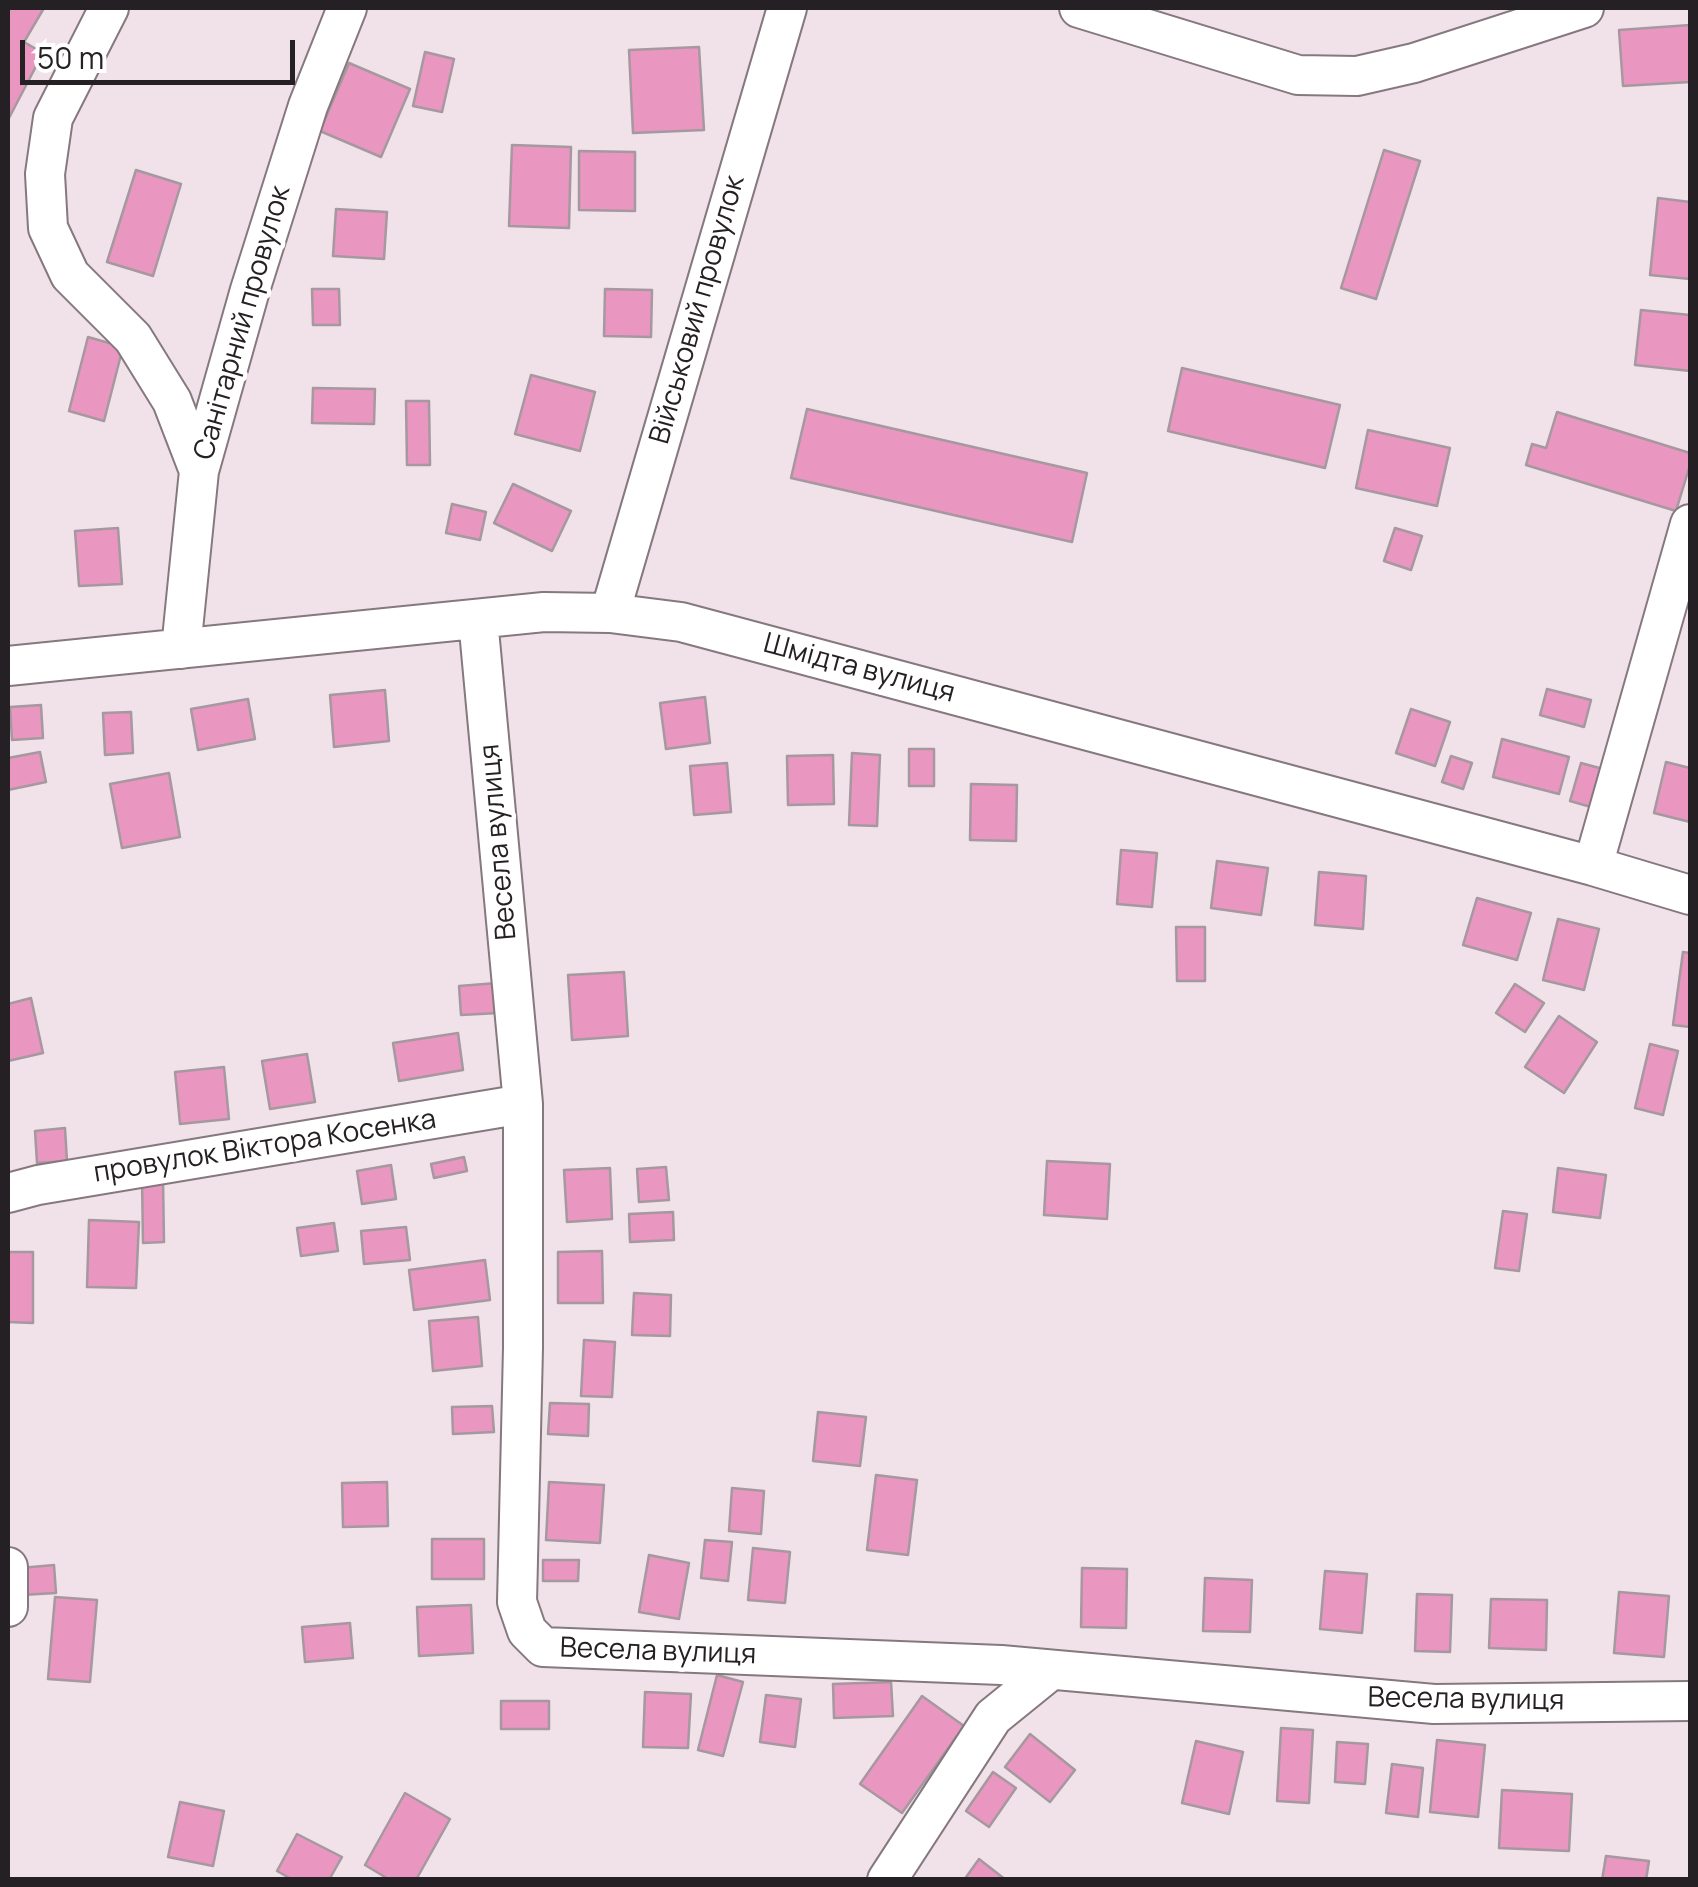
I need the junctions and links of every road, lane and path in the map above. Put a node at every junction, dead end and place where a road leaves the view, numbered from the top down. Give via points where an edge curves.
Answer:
1 (109, 8) edge
2 (347, 8) edge
3 (786, 8) edge
4 (1079, 8) edge
5 (1584, 8) edge
6 (199, 471) junction
7 (1690, 524) edge
8 (610, 613) junction
9 (478, 619) junction
10 (181, 649) junction
11 (8, 666) edge
12 (1593, 866) junction
13 (1690, 895) edge
14 (523, 1104) junction
15 (8, 1193) edge
16 (8, 1567) edge
17 (8, 1606) edge
18 (1051, 1670) junction
19 (1690, 1701) edge
20 (887, 1880) edge

1 - 6 street via 54,118 45,174 48,228 70,276 133,338 172,401
2 - 6 street, Санітарний провулок via 296,143
3 - 8 street, Військовий провулок
4 - 5 street via 1298,75 1356,76
6 - 10 street, Санітарний провулок
7 - 12 street
8 - 9 street, Шмідта вулиця
8 - 12 street, Шмідта вулиця via 681,622
9 - 10 street, Шмідта вулиця
9 - 14 street, Весела вулиця
10 - 11 street, Шмідта вулиця
12 - 13 street, Шмідта вулиця
14 - 15 street, провулок Віктора Косенка
14 - 18 street, Весела вулиця via 516,1602 527,1631 543,1647
16 - 17 street
18 - 19 street, Весела вулиця via 1434,1704
18 - 20 street via 994,1717

